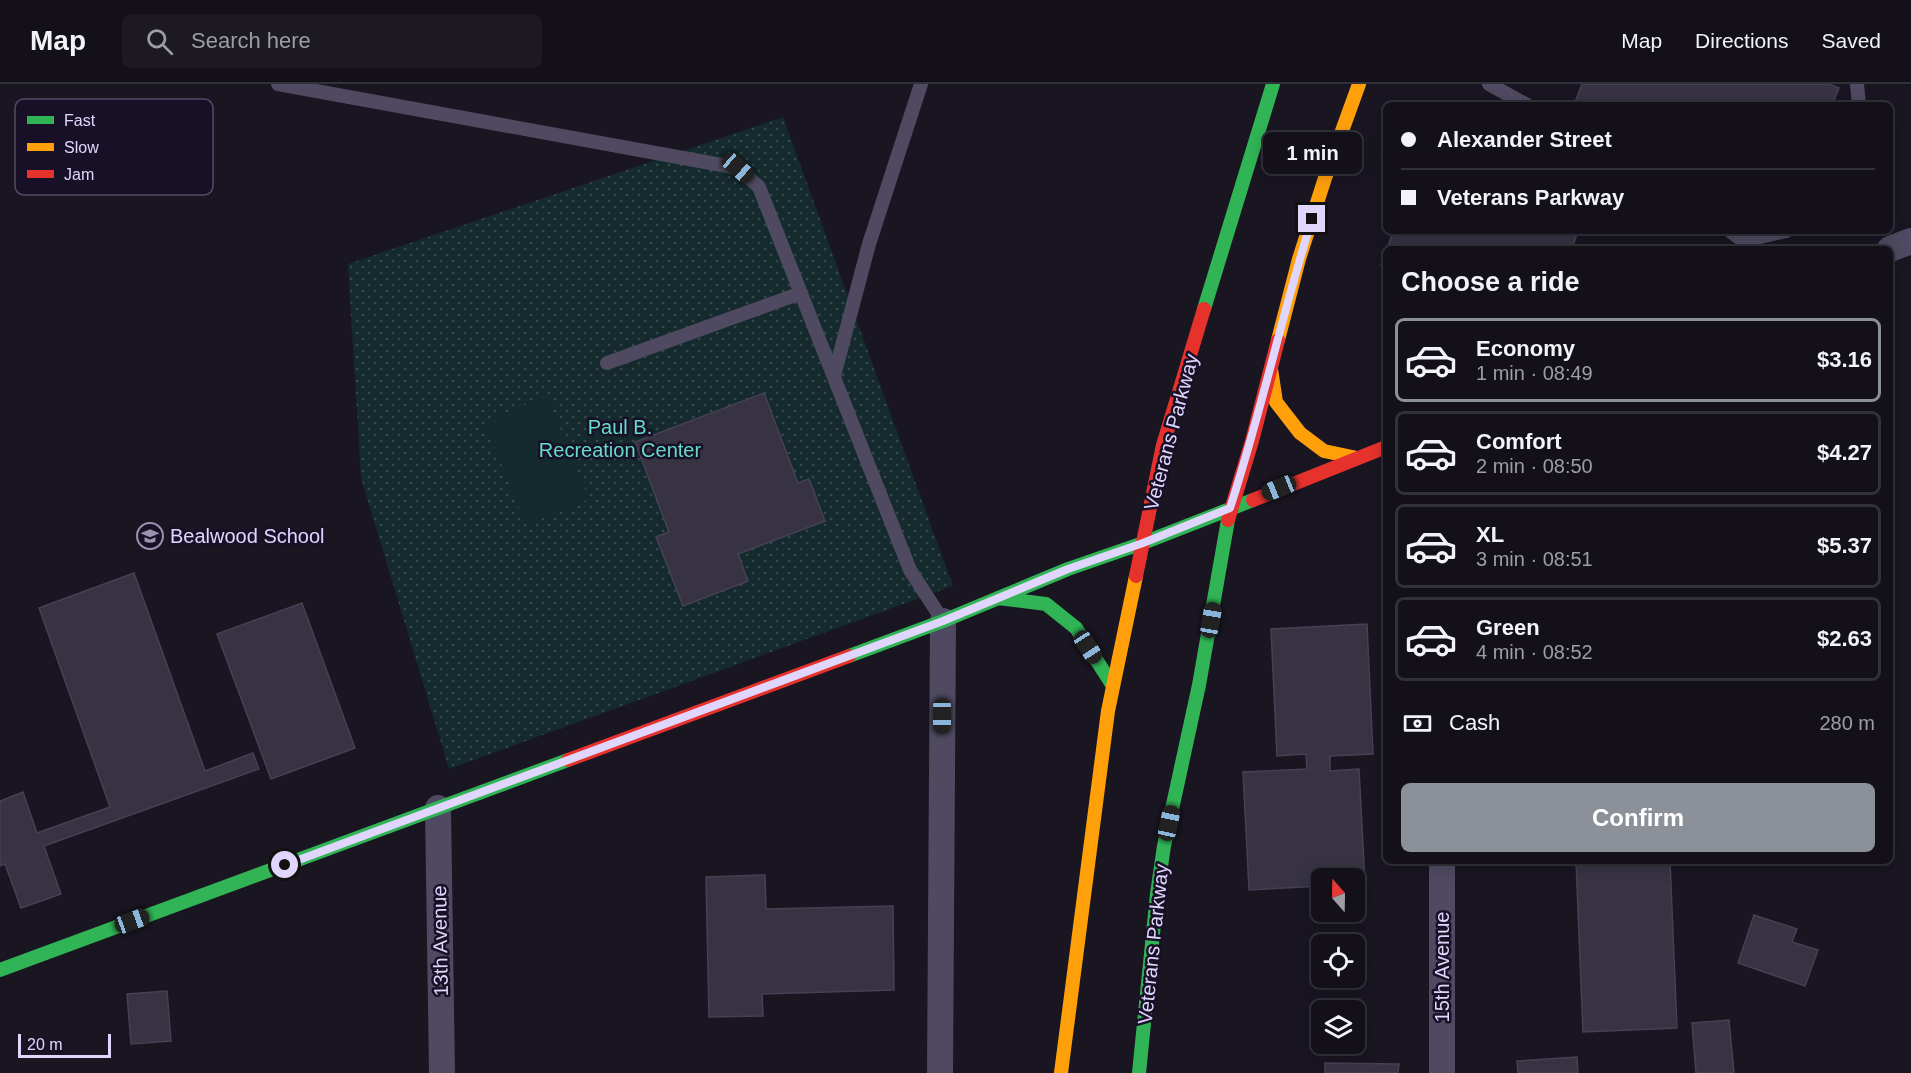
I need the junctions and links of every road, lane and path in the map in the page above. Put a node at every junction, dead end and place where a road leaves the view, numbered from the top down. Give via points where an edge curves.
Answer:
1 (278, 84) edge
2 (921, 84) edge
3 (1273, 84) edge
4 (1359, 84) edge
5 (1489, 84) edge
6 (1857, 84) edge
7 (1522, 102) edge
8 (1859, 102) edge
9 (1733, 234) edge
10 (1777, 234) edge
11 (1911, 241) edge
12 (1745, 245) edge
13 (1893, 248) edge
14 (801, 293) junction
15 (607, 363) dead end
16 (1271, 368) junction
17 (834, 376) junction
18 (1383, 448) edge
19 (1357, 458) junction
20 (1230, 508) junction
21 (1143, 543) junction
22 (998, 598) junction
23 (943, 621) junction
24 (1113, 686) junction
25 (438, 808) junction
26 (1442, 864) edge
27 (0, 970) edge
28 (442, 1073) edge
29 (940, 1073) edge
30 (1061, 1073) edge
31 (1139, 1073) edge
32 (1442, 1073) edge

1 - 14 lane via 738,168 759,187
2 - 17 lane via 869,244
3 - 21 main road, Veterans Parkway via 1163,445
4 - 16 main road, Veterans Parkway via 1299,259
5 - 7 lane
6 - 8 lane
9 - 12 lane
10 - 12 lane
11 - 13 street
14 - 15 lane
14 - 17 lane
16 - 19 main road via 1276,402 1300,433 1324,451
16 - 20 main road, Veterans Parkway
17 - 23 lane via 910,570
18 - 19 main road
19 - 20 main road
20 - 21 main road
20 - 31 main road, Veterans Parkway via 1199,685 1164,846
21 - 22 main road
21 - 24 main road, Veterans Parkway
22 - 23 main road
22 - 24 main road via 1046,604 1076,628
23 - 25 main road
23 - 29 street
24 - 30 main road, Veterans Parkway
25 - 27 main road
25 - 28 street, 13th Avenue
26 - 32 street, 15th Avenue

